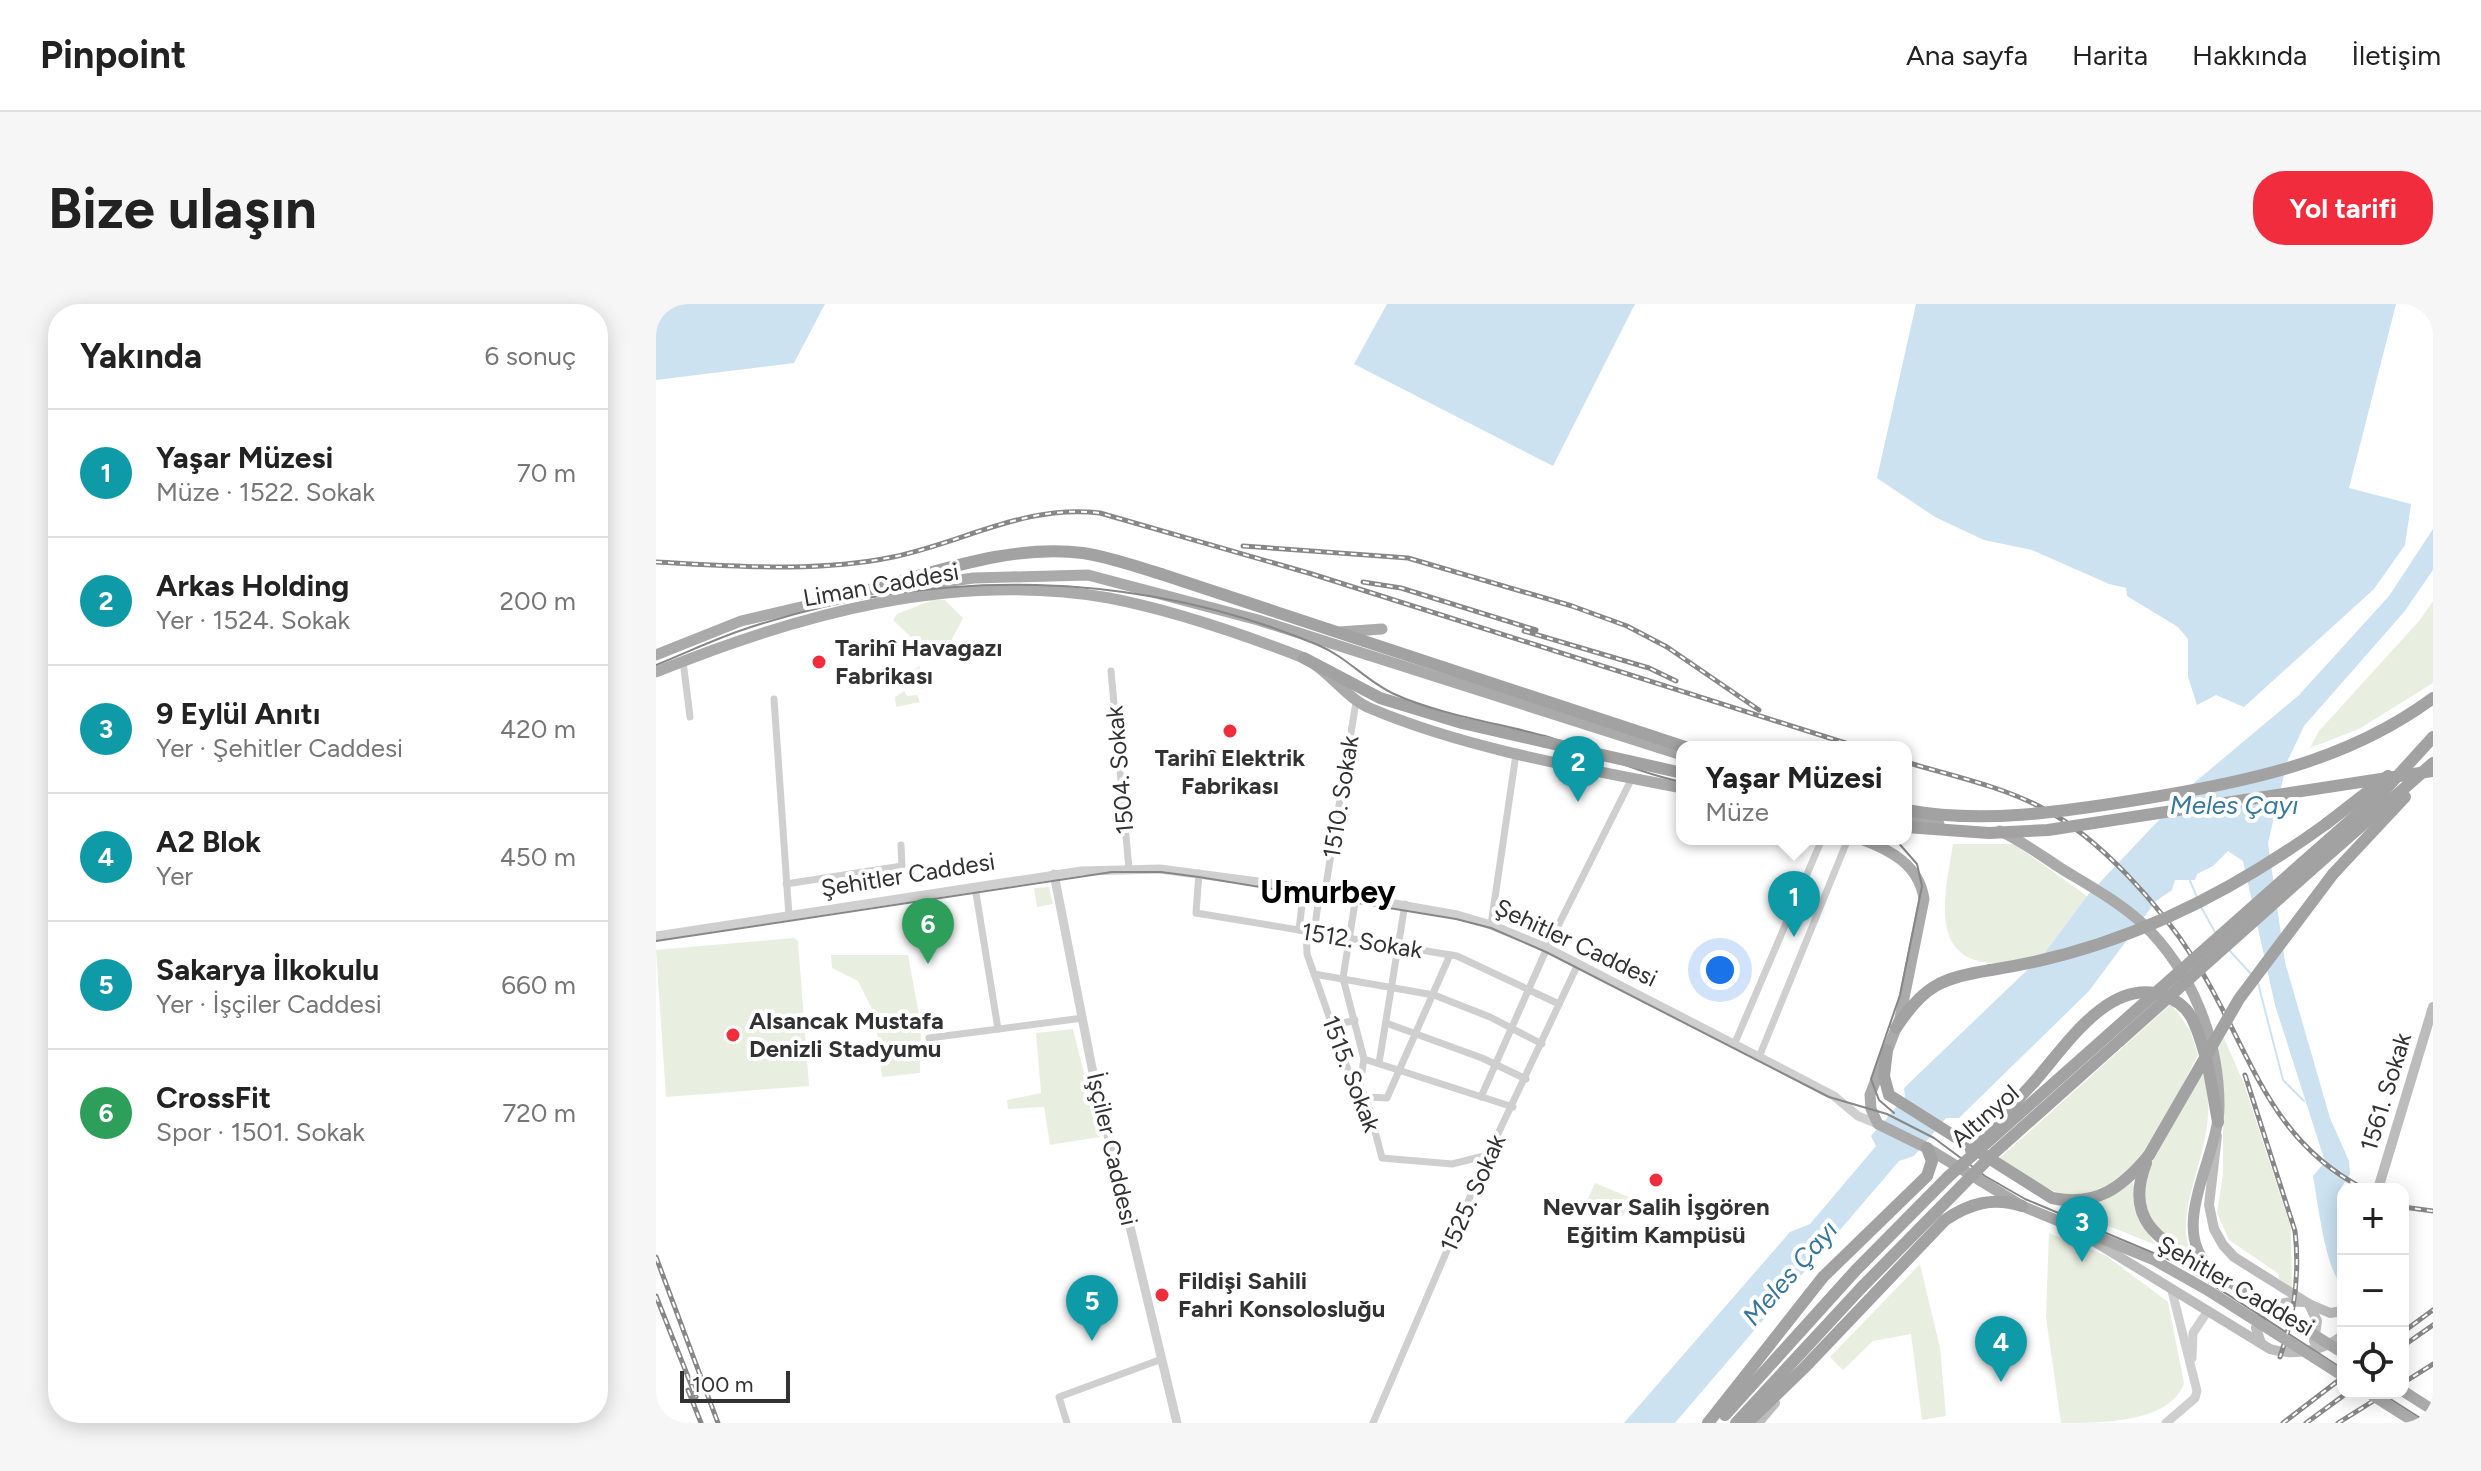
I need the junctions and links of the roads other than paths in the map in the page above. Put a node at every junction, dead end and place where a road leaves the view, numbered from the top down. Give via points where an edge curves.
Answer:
1 (857, 593) junction
2 (1382, 629) dead end
3 (1305, 635) junction
4 (656, 655) edge
5 (1304, 658) junction
6 (683, 661) junction
7 (1111, 671) dead end
8 (656, 672) edge
9 (2433, 698) edge
10 (774, 699) dead end
11 (1356, 702) junction
12 (690, 717) dead end
13 (2433, 737) edge
14 (1676, 744) edge
15 (1517, 751) junction
16 (2419, 752) junction
17 (1676, 753) edge
18 (2433, 767) edge
19 (1676, 772) edge
20 (1632, 778) junction
21 (1676, 787) edge
22 (1912, 810) edge
23 (1912, 820) edge
24 (1912, 827) edge
25 (901, 845) dead end
26 (1819, 845) edge
27 (1846, 845) edge
28 (1878, 845) edge
29 (2306, 867) junction
30 (1129, 869) junction
31 (1199, 873) junction
32 (1054, 874) junction
33 (786, 884) junction
34 (975, 887) junction
35 (1304, 888) junction
36 (1323, 891) junction
37 (1356, 896) junction
38 (1405, 904) junction
39 (789, 916) junction
40 (1491, 925) junction
41 (1306, 931) junction
42 (656, 936) edge
43 (1349, 939) junction
44 (1398, 947) junction
45 (1547, 948) junction
46 (1450, 955) junction
47 (1578, 964) junction
48 (1314, 974) junction
49 (1343, 978) junction
50 (1393, 987) junction
51 (1529, 989) junction
52 (1434, 995) junction
53 (1559, 1004) junction
54 (2433, 1007) edge
55 (1083, 1018) junction
56 (1355, 1020) junction
57 (1386, 1023) junction
58 (1332, 1026) junction
59 (1511, 1028) junction
60 (1896, 1028) junction
61 (998, 1029) junction
62 (1415, 1035) junction
63 (929, 1038) dead end
64 (1542, 1044) junction
65 (1734, 1045) junction
66 (1887, 1050) junction
67 (1759, 1057) junction
68 (1364, 1059) junction
69 (1379, 1063) junction
70 (1493, 1066) junction
71 (1398, 1070) junction
72 (1526, 1079) junction
73 (1360, 1084) junction
74 (1366, 1097) junction
75 (1481, 1097) junction
76 (1513, 1107) junction
77 (2218, 1122) junction
78 (1878, 1124) junction
79 (1927, 1148) junction
80 (1488, 1155) junction
81 (2149, 1155) junction
82 (1948, 1177) junction
83 (2380, 1183) edge
84 (2022, 1206) junction
85 (2079, 1232) junction
86 (2219, 1275) junction
87 (2172, 1291) junction
88 (2307, 1303) junction
89 (2207, 1312) junction
90 (2337, 1312) edge
91 (2337, 1339) edge
92 (2263, 1345) junction
93 (2337, 1349) edge
94 (2299, 1351) junction
95 (1162, 1359) junction
96 (2192, 1361) junction
97 (1804, 1368) junction
98 (2337, 1372) edge
99 (2409, 1395) edge
100 (2378, 1399) edge
101 (2433, 1410) edge
102 (1067, 1423) edge
103 (1177, 1423) edge
104 (1373, 1423) edge
105 (1708, 1423) edge
106 (1718, 1423) edge
107 (1736, 1423) edge
108 (1747, 1423) edge
109 (1758, 1423) edge
110 (2166, 1423) edge
111 (2416, 1423) edge

1 - 3 main road, Liman Caddesi via 974,578 1088,575
1 - 4 main road, Liman Caddesi via 741,621
1 - 14 highway, bridge via 983,561 1080,553 1161,574
2 - 3 main road
3 - 17 main road, Liman Caddesi
5 - 6 main road, Liman Caddesi via 1112,599 983,590 914,597 778,626
5 - 11 main road
5 - 19 highway, bridge via 1380,698 1489,730
6 - 8 main road, Liman Caddesi
6 - 12 street
7 - 30 street, 1504. Sokak
9 - 22 highway, bridge via 2331,754 2229,785 2034,814
10 - 33 street
11 - 15 main road via 1436,731
11 - 36 street, 1510. Sokak
13 - 16 highway
15 - 20 main road
15 - 40 street
16 - 29 highway
16 - 60 highway, bridge via 2326,824 2231,885 2129,936 2074,954 1943,980 1929,988
18 - 24 highway, bridge via 2048,830 1989,833
18 - 29 highway
18 - 81 highway, bridge via 2333,874 2252,979
20 - 21 main road
20 - 45 street
23 - 77 main road via 1998,830 2142,924 2200,1005 2218,1088
25 - 33 street via 902,866
26 - 65 street
27 - 67 street
28 - 60 main road via 1903,860 1922,886 1920,929
29 - 82 highway, Altınyol, bridge
29 - 107 highway, Altınyol, bridge via 1994,1153
30 - 31 street, Şehitler Caddesi
30 - 32 street, Şehitler Caddesi
31 - 35 street, Şehitler Caddesi
31 - 41 street, 1512. Sokak via 1196,913
32 - 34 street, Şehitler Caddesi
32 - 55 street, İşçiler Caddesi
33 - 39 street
34 - 39 street, Şehitler Caddesi
34 - 61 street
35 - 36 street, Şehitler Caddesi
35 - 41 street, 1515. Sokak
36 - 37 street, Şehitler Caddesi
36 - 41 street, 1510. Sokak
37 - 38 street, Şehitler Caddesi
37 - 43 street
38 - 40 street, Şehitler Caddesi
38 - 44 street
39 - 42 street, Şehitler Caddesi
40 - 45 street, Şehitler Caddesi
41 - 43 street, 1512. Sokak
41 - 48 street, 1515. Sokak
43 - 44 street, 1512. Sokak
43 - 49 street
44 - 46 street, 1512. Sokak
44 - 50 street
45 - 47 street, Şehitler Caddesi
45 - 51 street
46 - 51 street, 1512. Sokak
46 - 52 street
47 - 53 street, 1525. Sokak
47 - 65 street, Şehitler Caddesi
48 - 49 street
48 - 58 street, 1515. Sokak
49 - 50 street
49 - 56 street
50 - 52 street
50 - 57 street
51 - 53 street, 1512. Sokak
51 - 59 street
52 - 59 street
52 - 62 street
53 - 64 street, 1525. Sokak
54 - 83 main road, 1561. Sokak
55 - 61 street
55 - 95 street, İşçiler Caddesi
56 - 58 street
56 - 68 street
57 - 62 street
57 - 69 street
58 - 73 street, 1515. Sokak via 1348,1070
59 - 64 street
59 - 70 street
60 - 66 main road
61 - 63 street
62 - 70 street
62 - 71 street
64 - 72 street, 1525. Sokak
65 - 67 street, Şehitler Caddesi
66 - 78 main road via 1870,1095
66 - 81 highway via 1884,1084 1898,1102 2024,1183 2066,1201 2112,1191
67 - 78 street, Şehitler Caddesi
68 - 69 street
68 - 73 street
69 - 71 street
70 - 72 street
70 - 75 street
71 - 74 street via 1387,1098
71 - 75 street
72 - 76 street, 1525. Sokak
73 - 74 street, 1515. Sokak
74 - 80 street, 1515. Sokak via 1382,1158 1452,1164
75 - 76 street
76 - 80 street, 1525. Sokak
77 - 82 highway, bridge via 2195,1022 2176,1000 2162,994 2128,994 2078,1032
77 - 86 main road via 2192,1227 2198,1253
77 - 88 main road via 2209,1205 2214,1229 2234,1257
78 - 79 main road, Şehitler Caddesi
79 - 84 main road, Şehitler Caddesi
79 - 105 highway via 1932,1161 1927,1176 1823,1277
80 - 104 street, 1525. Sokak
81 - 86 highway via 2139,1198 2151,1231
82 - 106 highway, Altınyol
84 - 85 main road, Şehitler Caddesi
84 - 97 highway via 1986,1202 1945,1220
85 - 87 main road
85 - 98 main road, Şehitler Caddesi, bridge via 2154,1260
86 - 93 main road, Şehitler Caddesi, bridge
87 - 89 main road
87 - 96 street
88 - 90 main road
88 - 92 main road via 2286,1302 2264,1313 2255,1332
88 - 94 main road via 2316,1316 2316,1335
89 - 92 main road
89 - 96 street via 2193,1333
91 - 94 main road
92 - 94 main road
95 - 102 street via 1059,1397
95 - 103 street, İşçiler Caddesi
96 - 110 street via 2195,1398
97 - 108 highway
97 - 109 main road
99 - 101 main road
100 - 111 main road, bridge

